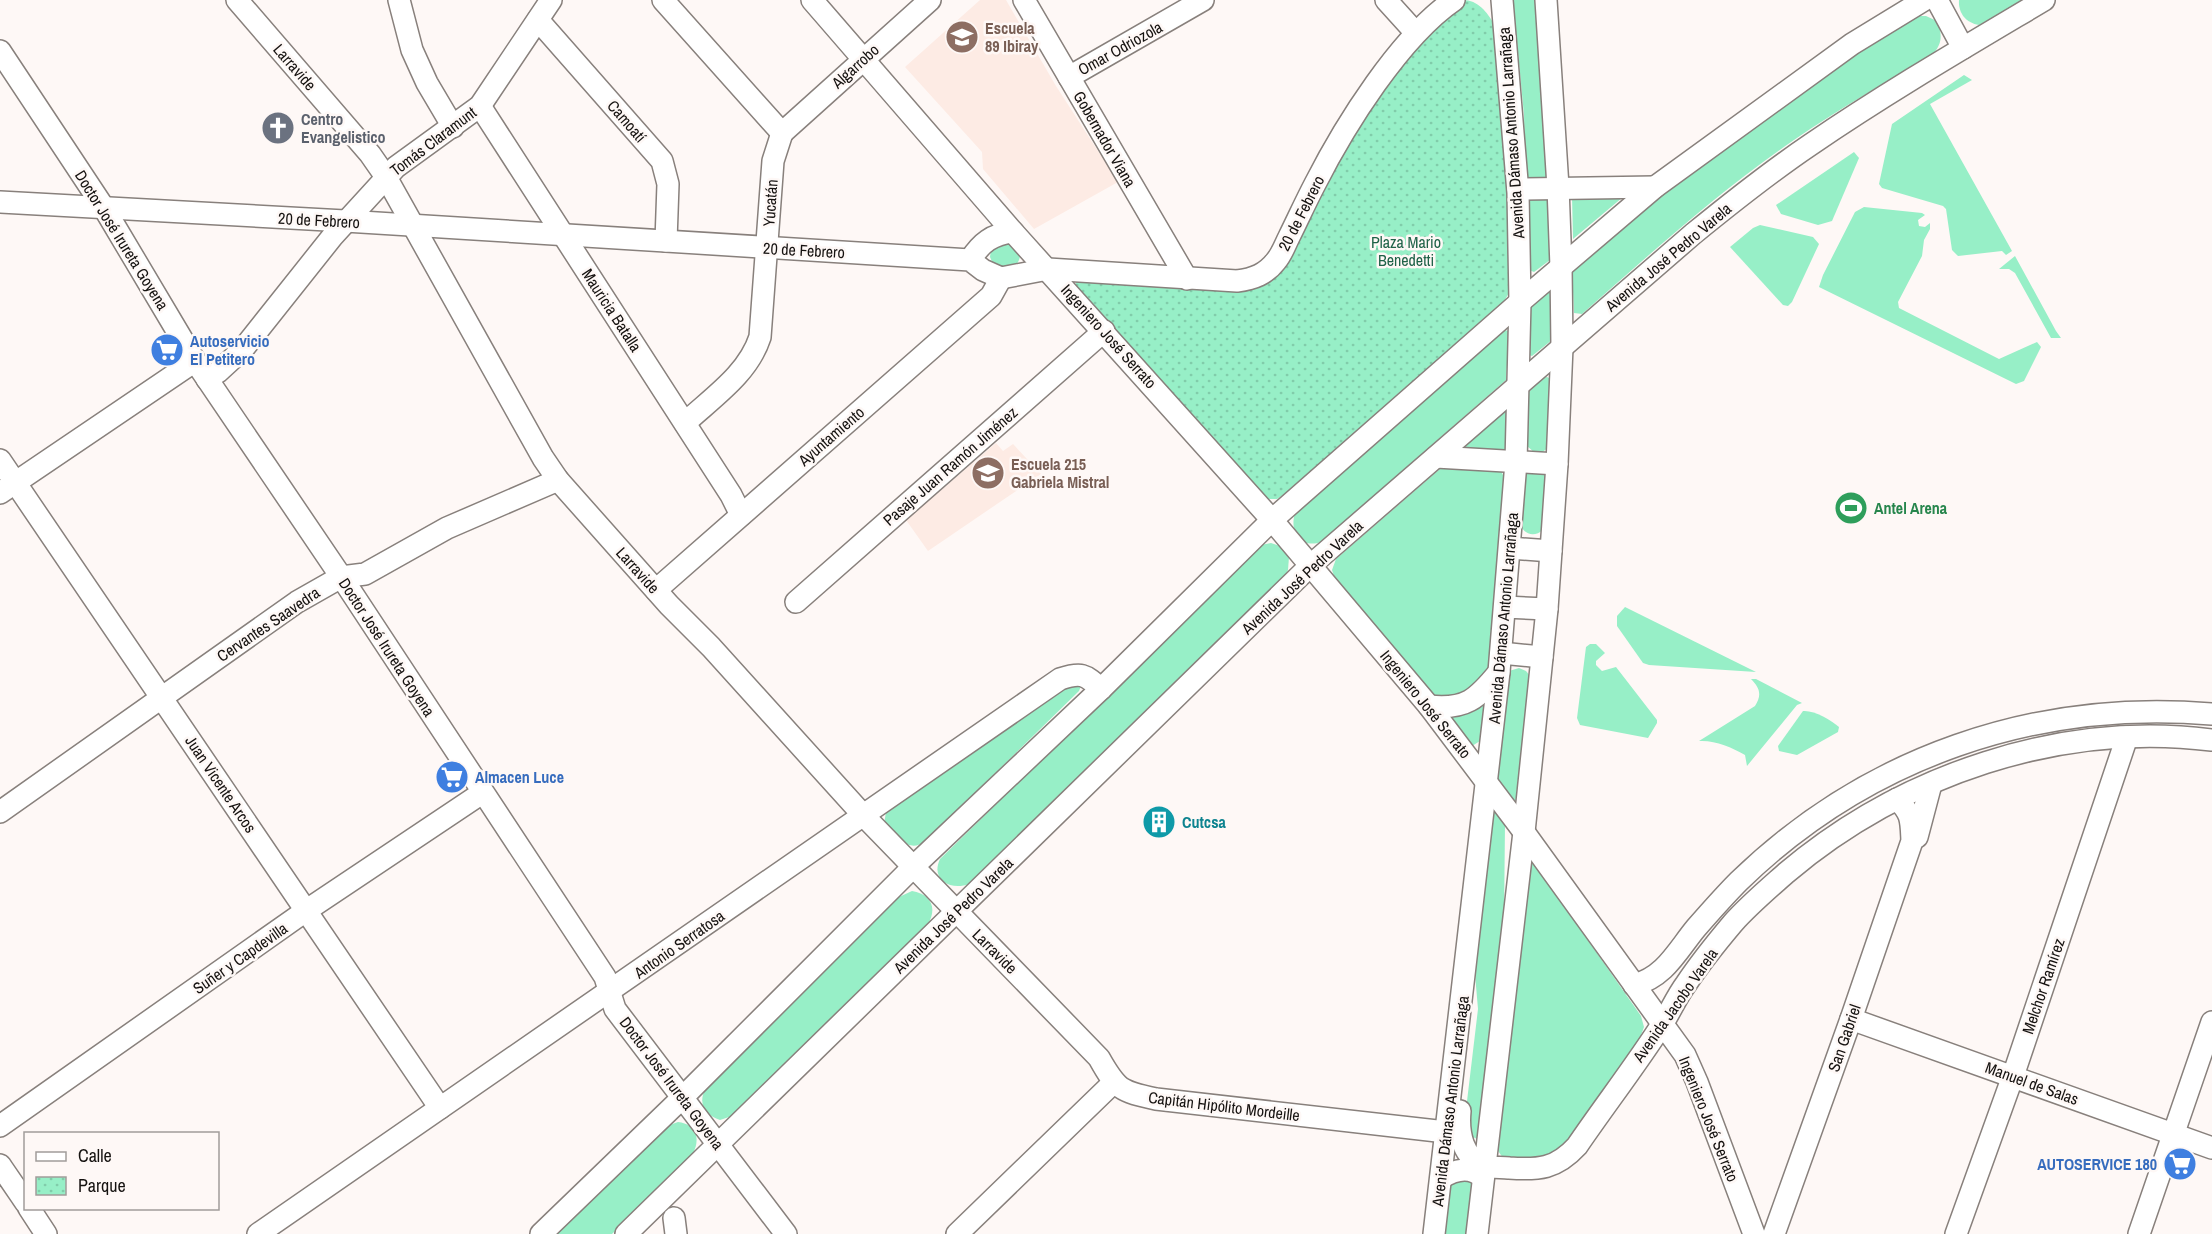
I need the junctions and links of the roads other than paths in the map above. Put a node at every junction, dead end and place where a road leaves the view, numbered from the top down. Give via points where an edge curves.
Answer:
1 (237, 0) edge
2 (399, 0) edge
3 (551, 0) edge
4 (663, 0) edge
5 (812, 0) edge
6 (930, 0) edge
7 (1024, 0) edge
8 (1203, 0) edge
9 (1386, 0) edge
10 (1454, 0) edge
11 (1502, 0) edge
12 (1546, 0) edge
13 (1924, 0) edge
14 (1937, 0) edge
15 (2044, 0) edge
16 (538, 20) junction
17 (1415, 32) junction
18 (1963, 48) junction
19 (0, 51) edge
20 (863, 59) junction
21 (1069, 77) junction
22 (480, 106) junction
23 (453, 127) junction
24 (782, 133) junction
25 (386, 177) junction
26 (1655, 187) junction
27 (1558, 188) junction
28 (1518, 189) junction
29 (0, 202) edge
30 (104, 208) junction
31 (345, 221) junction
32 (414, 226) junction
33 (1013, 232) junction
34 (563, 235) junction
35 (666, 241) junction
36 (767, 248) junction
37 (970, 260) junction
38 (1561, 267) junction
39 (1048, 269) junction
40 (1001, 278) junction
41 (1187, 279) junction
42 (1520, 302) junction
43 (1104, 331) junction
44 (1562, 347) junction
45 (201, 370) junction
46 (1519, 385) junction
47 (685, 423) junction
48 (1436, 457) junction
49 (0, 460) edge
50 (1516, 462) junction
51 (1557, 464) junction
52 (558, 480) junction
53 (7, 488) edge
54 (741, 515) junction
55 (1272, 520) junction
56 (1510, 548) junction
57 (1551, 551) junction
58 (1311, 565) junction
59 (340, 577) junction
60 (656, 590) junction
61 (796, 602) dead end
62 (1505, 607) junction
63 (1547, 609) junction
64 (1542, 657) junction
65 (1500, 662) junction
66 (1101, 689) junction
67 (162, 697) junction
68 (1429, 706) junction
69 (2212, 714) edge
70 (2034, 723) junction
71 (2127, 737) junction
72 (2212, 740) edge
73 (2041, 748) junction
74 (1486, 780) junction
75 (1931, 784) junction
76 (1863, 787) junction
77 (482, 793) junction
78 (1897, 799) junction
79 (1875, 810) junction
80 (0, 812) edge
81 (863, 815) junction
82 (1524, 832) junction
83 (1912, 841) junction
84 (914, 867) junction
85 (307, 910) junction
86 (956, 912) junction
87 (1634, 985) junction
88 (610, 992) junction
89 (1461, 1003) junction
90 (1851, 1019) junction
91 (2212, 1022) edge
92 (1662, 1024) junction
93 (2013, 1076) junction
94 (1113, 1083) junction
95 (683, 1097) junction
96 (440, 1108) junction
97 (0, 1126) edge
98 (1446, 1132) junction
99 (2174, 1134) junction
100 (719, 1145) junction
101 (2212, 1148) edge
102 (0, 1165) edge
103 (1484, 1172) junction
104 (1441, 1178) junction
105 (24, 1200) edge
106 (30, 1210) edge
107 (283, 1227) edge
108 (46, 1234) edge
109 (258, 1234) edge
110 (541, 1234) edge
111 (626, 1234) edge
112 (786, 1234) edge
113 (957, 1234) edge
114 (1434, 1234) edge
115 (1477, 1234) edge
116 (1754, 1234) edge
117 (1774, 1234) edge
118 (1956, 1234) edge
119 (2139, 1234) edge

1 - 25 street, Larravide
2 - 23 street via 412,50
3 - 16 street, Tomás Claramunt
4 - 24 street
5 - 20 street, Ingeniero José Serrato
6 - 20 street, Algarrobo
7 - 21 street, Gobernador Viana
8 - 21 street, Omar Odriozola
9 - 17 street
10 - 17 street, 20 de Febrero
11 - 28 street, Avenida Dámaso Antonio Larrañaga
12 - 27 street
13 - 26 street via 1852,44
14 - 18 street
15 - 18 street, Avenida José Pedro Varela
16 - 22 street, Tomás Claramunt
16 - 35 street, Camoatí via 662,162 668,184
17 - 41 street, 20 de Febrero via 1352,120 1279,259 1268,271 1238,281
18 - 44 street, Avenida José Pedro Varela via 1817,140 1740,196
19 - 30 street, Doctor José Irureta Goyena
20 - 24 street, Algarrobo
20 - 33 street, Ingeniero José Serrato
21 - 41 street, Gobernador Viana
22 - 23 street, Tomás Claramunt
22 - 34 street, Mauricia Batalla
23 - 25 street, Tomás Claramunt
24 - 36 street, Yucatán via 773,161
25 - 31 street, Tomás Claramunt
25 - 32 street, Larravide
26 - 27 street
26 - 38 street
27 - 28 street
27 - 38 street
28 - 42 street, Avenida Dámaso Antonio Larrañaga
29 - 30 street, 20 de Febrero
30 - 31 street, 20 de Febrero
30 - 45 street, Doctor José Irureta Goyena
31 - 32 street, 20 de Febrero
31 - 45 street, Tomás Claramunt via 243,349 218,372
32 - 34 street, 20 de Febrero
32 - 52 street, Larravide
33 - 37 street via 1002,233 980,245
33 - 39 street, Ingeniero José Serrato
34 - 35 street, 20 de Febrero
34 - 47 street, Mauricia Batalla
35 - 36 street, 20 de Febrero
36 - 37 street, 20 de Febrero
36 - 47 street, Yucatán via 760,337 755,353
37 - 40 street, 20 de Febrero
38 - 42 street
38 - 44 street
39 - 40 street, 20 de Febrero
39 - 41 street, 20 de Febrero
39 - 43 street, Ingeniero José Serrato
40 - 54 street, Ayuntamiento via 991,296
42 - 46 street, Avenida Dámaso Antonio Larrañaga
42 - 55 street
43 - 55 street, Ingeniero José Serrato
43 - 61 street, Pasaje Juan Ramón Jiménez
44 - 46 street, Avenida José Pedro Varela
44 - 51 street
45 - 53 street, Tomás Claramunt
45 - 59 street, Doctor José Irureta Goyena
46 - 48 street, Avenida José Pedro Varela
46 - 50 street, Avenida Dámaso Antonio Larrañaga
47 - 54 street, Mauricia Batalla
48 - 50 street
48 - 58 street, Avenida José Pedro Varela
49 - 53 street, Juan Vicente Arcos
50 - 51 street
50 - 56 street, Avenida Dámaso Antonio Larrañaga
51 - 57 street
52 - 59 street, Cervantes Saavedra via 447,528 364,574
52 - 60 street, Larravide
53 - 67 street, Juan Vicente Arcos
54 - 60 street, Ayuntamiento
55 - 58 street, Ingeniero José Serrato
55 - 66 street
56 - 57 street
56 - 62 street, Avenida Dámaso Antonio Larrañaga
57 - 63 street
58 - 68 street, Ingeniero José Serrato
58 - 86 street, Avenida José Pedro Varela
59 - 67 street, Cervantes Saavedra via 297,602
59 - 77 street, Doctor José Irureta Goyena
60 - 81 street, Larravide
62 - 63 street
62 - 65 street, Avenida Dámaso Antonio Larrañaga
63 - 64 street
64 - 65 street
64 - 82 street
65 - 68 street via 1481,694 1466,703
65 - 74 street, Avenida Dámaso Antonio Larrañaga
66 - 81 street, Antonio Serratosa via 1078,674 1060,679
66 - 84 street
67 - 80 street, Cervantes Saavedra
67 - 85 street, Juan Vicente Arcos
68 - 74 street, Ingeniero José Serrato
69 - 70 street, Avenida Jacobo Varela via 2139,711
70 - 73 street
70 - 76 street, Avenida Jacobo Varela via 1931,755
71 - 72 street, Avenida Jacobo Varela
71 - 73 street, Avenida Jacobo Varela
71 - 93 street, Melchor Ramírez
73 - 75 street, Avenida Jacobo Varela via 1985,763
74 - 82 street, Ingeniero José Serrato
74 - 89 street, Avenida Dámaso Antonio Larrañaga
75 - 78 street, Avenida Jacobo Varela
75 - 83 street, San Gabriel via 1917,837
76 - 79 street
76 - 87 street, Avenida Jacobo Varela via 1800,828 1753,868 1671,962 1655,976
77 - 85 street, Suñer y Capdevilla
77 - 88 street, Doctor José Irureta Goyena via 605,977
78 - 79 street, Avenida Jacobo Varela
78 - 83 street, San Gabriel via 1908,809
79 - 92 street, Avenida Jacobo Varela via 1806,856 1741,915 1686,984
81 - 84 street, Larravide
81 - 88 street, Antonio Serratosa
82 - 87 street, Ingeniero José Serrato
82 - 103 street
83 - 90 street, San Gabriel
84 - 86 street, Larravide
84 - 95 street
85 - 96 street, Juan Vicente Arcos
85 - 97 street, Suñer y Capdevilla
86 - 94 street, Larravide via 1099,1058
86 - 100 street, Avenida José Pedro Varela
87 - 92 street, Ingeniero José Serrato
88 - 95 street, Doctor José Irureta Goyena via 615,1009
88 - 96 street, Antonio Serratosa
89 - 98 street, Avenida Dámaso Antonio Larrañaga
89 - 103 street via 1470,1022 1460,1136
90 - 93 street, Manuel de Salas
90 - 117 street, San Gabriel
91 - 99 street
92 - 103 street, Avenida Jacobo Varela via 1567,1157 1544,1168
92 - 116 street, Ingeniero José Serrato via 1685,1055 1697,1082
93 - 99 street, Manuel de Salas
93 - 118 street, Melchor Ramírez
94 - 98 street, Capitán Hipólito Mordeille via 1128,1093 1156,1100
94 - 113 street
95 - 100 street, Doctor José Irureta Goyena
95 - 110 street
96 - 107 street, Antonio Serratosa
98 - 104 street, Avenida Dámaso Antonio Larrañaga
99 - 101 street, Manuel de Salas
99 - 119 street
100 - 111 street, Avenida José Pedro Varela
100 - 112 street, Doctor José Irureta Goyena
102 - 105 street
103 - 104 street, Avenida Jacobo Varela via 1458,1170
103 - 115 street
104 - 114 street, Avenida Dámaso Antonio Larrañaga
106 - 108 street
107 - 109 street, Antonio Serratosa

